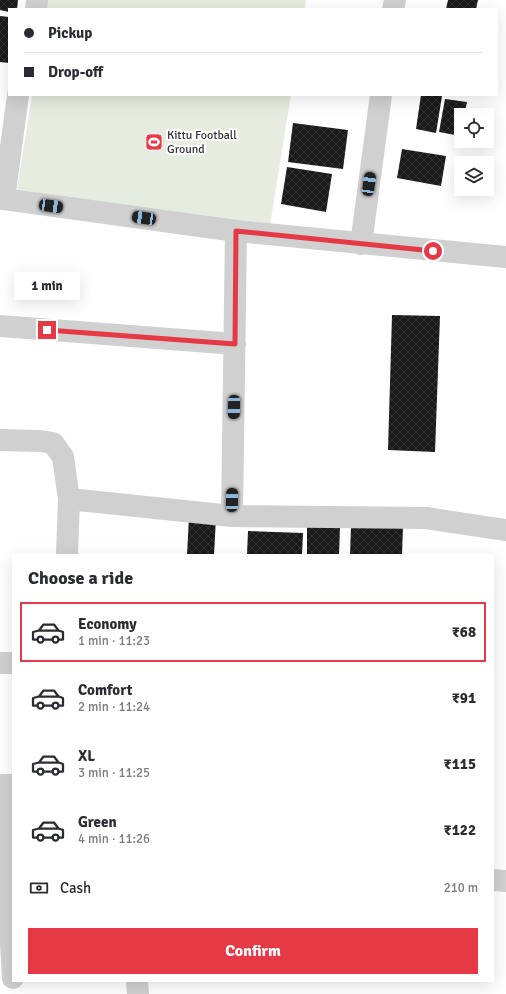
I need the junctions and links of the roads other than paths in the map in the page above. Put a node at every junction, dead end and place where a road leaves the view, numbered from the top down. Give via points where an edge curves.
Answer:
1 (381, 96) edge
2 (12, 99) edge
3 (2, 199) edge
4 (236, 231) junction
5 (361, 244) junction
6 (506, 258) edge
7 (0, 326) edge
8 (235, 344) junction
9 (0, 440) edge
10 (69, 499) junction
11 (232, 516) junction
12 (506, 530) edge
13 (67, 554) edge
14 (12, 663) edge
15 (0, 664) edge
16 (5, 785) edge
17 (494, 880) edge
18 (506, 881) edge
19 (12, 954) edge
20 (13, 982) edge
21 (137, 982) edge
22 (14, 994) edge
23 (138, 994) edge

1 - 5 street
2 - 3 street
3 - 4 street
4 - 5 street
4 - 8 street
5 - 6 street
7 - 8 street
8 - 11 street
9 - 10 street via 54,444 63,457
10 - 11 street
10 - 13 street
11 - 12 street via 426,518
14 - 15 street
16 - 19 street
17 - 18 street
20 - 22 street
21 - 23 street

